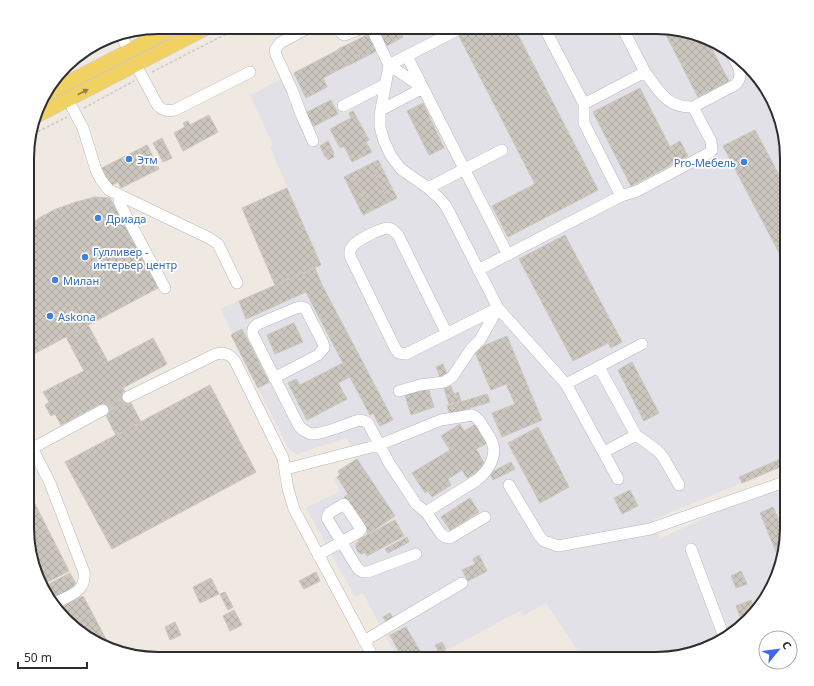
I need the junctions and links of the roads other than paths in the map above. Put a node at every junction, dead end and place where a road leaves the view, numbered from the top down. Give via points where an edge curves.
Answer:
1 (162, 34) edge
2 (195, 34) edge
3 (297, 34) edge
4 (374, 34) edge
5 (449, 34) edge
6 (548, 34) edge
7 (626, 34) edge
8 (123, 39) edge
9 (129, 51) junction
10 (407, 56) junction
11 (136, 65) junction
12 (389, 65) junction
13 (738, 65) edge
14 (250, 72) dead end
15 (645, 72) junction
16 (386, 84) junction
17 (423, 88) junction
18 (55, 89) edge
19 (68, 100) junction
20 (584, 104) junction
21 (343, 106) dead end
22 (693, 107) junction
23 (381, 110) junction
24 (42, 113) edge
25 (313, 141) dead end
26 (502, 150) dead end
27 (464, 169) junction
28 (428, 188) junction
29 (120, 196) junction
30 (621, 196) junction
31 (508, 255) junction
32 (478, 270) junction
33 (237, 283) dead end
34 (165, 288) dead end
35 (498, 308) junction
36 (447, 334) junction
37 (642, 344) dead end
38 (599, 367) junction
39 (274, 378) junction
40 (566, 384) junction
41 (399, 391) dead end
42 (128, 397) tunnel mouth
43 (103, 410) tunnel mouth
44 (636, 435) junction
45 (379, 446) junction
46 (34, 447) edge
47 (604, 452) junction
48 (34, 456) edge
49 (286, 469) junction
50 (618, 479) dead end
51 (780, 483) edge
52 (509, 485) dead end
53 (679, 485) dead end
54 (426, 512) junction
55 (485, 517) dead end
56 (691, 550) dead end
57 (416, 554) dead end
58 (318, 555) junction
59 (462, 583) dead end
60 (58, 601) edge
61 (722, 633) edge
62 (364, 641) junction
63 (370, 652) edge

1 - 9 main road
2 - 11 main road
3 - 25 lane via 280,43 275,50
4 - 12 lane
5 - 10 lane
6 - 20 lane
7 - 15 lane
8 - 9 lane
9 - 18 main road
10 - 12 lane
10 - 17 lane
11 - 14 lane via 158,106 168,111 175,110
19 -> 11 main road
12 - 16 lane
12 - 17 lane
13 - 22 lane via 740,69 739,81
15 - 20 lane
15 - 22 lane via 671,103
16 - 21 lane
16 - 23 lane
17 - 23 lane
17 - 27 lane
19 - 24 main road
19 - 29 lane via 83,128 101,180 109,190
20 - 30 lane via 584,123
22 - 30 lane via 711,141 712,150 637,191
23 - 28 lane via 381,134 391,156 401,169
26 - 27 lane
27 - 28 lane
27 - 31 lane
28 - 32 lane via 446,206
29 - 33 lane via 214,241 218,244
29 - 34 lane via 120,204
30 - 31 lane
31 - 32 lane
32 - 35 lane
35 - 36 lane
35 - 40 lane
35 - 41 lane via 480,340 452,377 444,382 427,383
36 - 36 lane via 394,230 384,229 352,246 350,256 399,353 406,354
37 - 38 lane
38 - 40 lane
38 - 44 lane
39 - 39 lane via 318,355 324,348 304,308 296,308 264,321 252,331
39 - 45 lane via 304,431 319,433 359,420 372,427
40 - 47 lane
42 - 49 lane via 216,354 227,354 235,361 279,448
43 - 46 lane
44 - 47 lane
44 - 53 lane via 658,451
45 - 49 lane
45 - 54 lane via 416,504
45 - 54 lane via 441,420 472,415 479,420 494,449 489,468 477,480
47 - 50 lane
48 - 60 lane via 50,482 84,572 85,579 81,589
49 - 58 lane via 294,509
51 - 52 lane via 650,529 558,546 540,537
54 - 55 lane via 441,534 449,538
56 - 61 lane
57 - 58 lane via 368,572 358,569 341,542
58 - 62 lane
59 - 62 lane
62 - 63 lane

